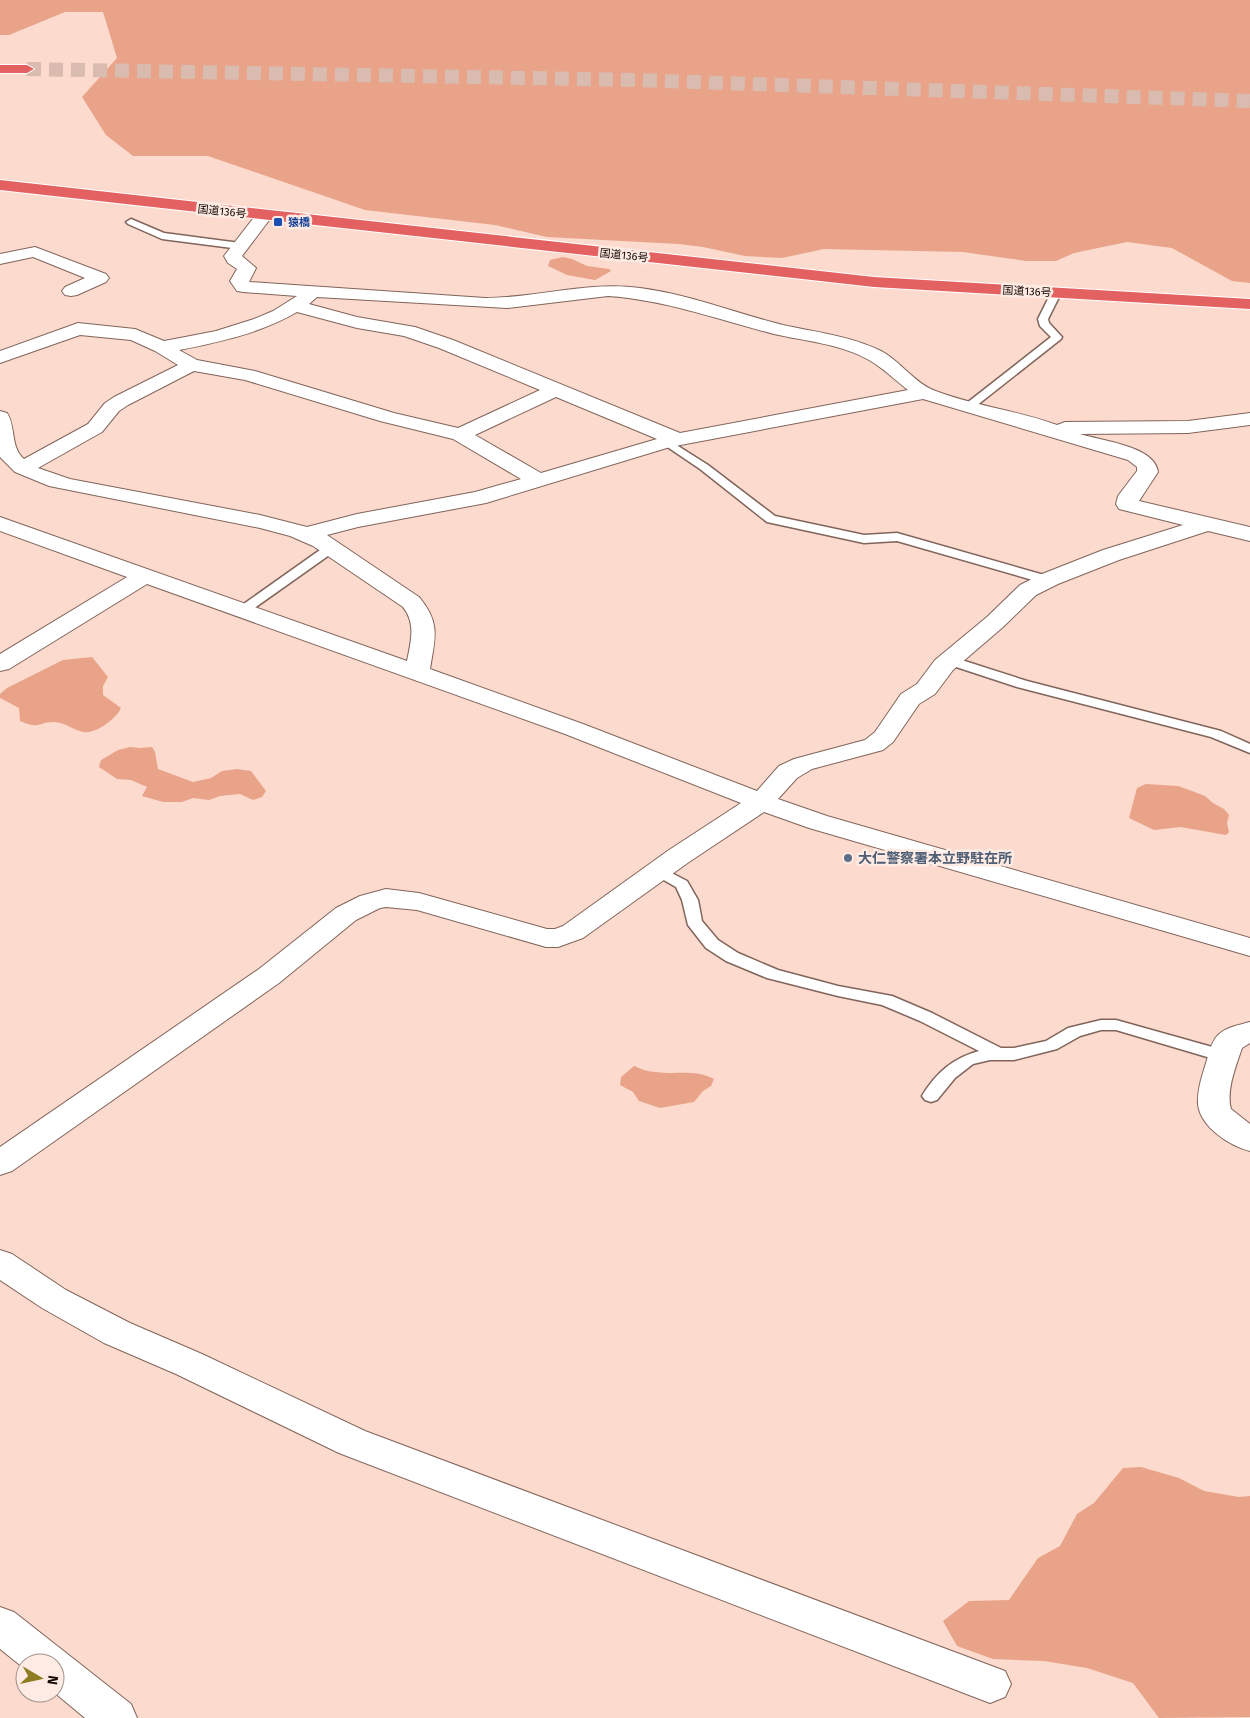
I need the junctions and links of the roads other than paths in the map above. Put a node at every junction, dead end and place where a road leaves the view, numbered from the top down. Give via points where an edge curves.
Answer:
1 (0, 69) edge
2 (27, 70) tunnel mouth
3 (0, 185) edge
4 (265, 216) junction
5 (131, 222) dead end
6 (240, 246) junction
7 (0, 259) edge
8 (72, 291) dead end
9 (315, 291) junction
10 (1056, 293) junction
11 (1250, 304) edge
12 (298, 307) junction
13 (162, 347) junction
14 (0, 357) edge
15 (191, 364) junction
16 (556, 390) junction
17 (924, 393) junction
18 (967, 408) junction
19 (0, 417) edge
20 (1250, 420) edge
21 (1046, 428) junction
22 (460, 434) junction
23 (672, 441) junction
24 (22, 468) junction
25 (539, 480) junction
26 (0, 524) edge
27 (1206, 524) junction
28 (306, 534) junction
29 (1250, 534) edge
30 (331, 548) junction
31 (144, 576) junction
32 (1047, 580) junction
33 (242, 611) junction
34 (949, 660) junction
35 (0, 664) edge
36 (417, 672) junction
37 (1250, 749) edge
38 (761, 802) junction
39 (658, 871) junction
40 (1250, 947) edge
41 (1250, 1032) edge
42 (998, 1054) junction
43 (1224, 1056) junction
44 (931, 1096) dead end
45 (1250, 1140) edge
46 (0, 1163) edge
47 (0, 1263) edge
48 (0, 1625) edge
49 (35, 1653) edge
50 (65, 1676) edge
51 (990, 1684) dead end
52 (116, 1718) edge

1 - 2 highway
3 - 4 highway, 国道136号
4 - 6 street
4 - 10 highway, 国道136号 via 874,282
5 - 6 lane via 162,236
6 - 9 street via 233,258 247,268 239,281 243,287
7 - 8 street via 35,252 100,278
9 - 12 street
9 - 17 street via 498,304 608,291 662,297 864,350
10 - 11 highway, 国道136号
10 - 18 lane via 1043,319 1057,337
12 - 13 street via 214,338
12 - 16 street via 446,344
13 - 14 street via 122,332 78,329
13 - 15 street
15 - 22 street via 248,375 387,417
15 - 24 street via 185,370 121,400 94,428
16 - 22 street
16 - 23 street
17 - 18 street
17 - 23 street
18 - 21 street
19 - 24 street via 8,452
20 - 21 street via 1188,427
21 - 27 street via 1135,456 1146,464 1148,472 1127,504
22 - 25 street
23 - 25 street
23 - 32 lane via 771,519 864,540 897,537
24 - 28 street via 47,479 81,487 258,521
25 - 28 street via 478,498
26 - 31 street
27 - 29 street
27 - 32 street
28 - 30 street
30 - 33 lane
30 - 36 street via 420,611 423,635
31 - 33 street
31 - 35 street
32 - 34 street via 1028,590 996,622
33 - 36 street
34 - 37 lane via 1022,684 1216,734
34 - 38 street via 926,689 910,699 874,746 803,764 788,772
36 - 38 street
38 - 39 street
38 - 40 street via 818,822
39 - 42 lane via 682,884 690,900 694,922 712,944 732,957 773,974 886,1000
39 - 46 street via 573,932 558,938 528,934 419,902 386,898 370,902 346,914 269,976
41 - 43 street via 1228,1043
42 - 43 lane via 1014,1054 1052,1045 1074,1032 1116,1025
42 - 44 lane via 967,1060 949,1074
43 - 45 street via 1212,1102 1216,1112
47 - 51 street via 54,1299 117,1333 352,1442
48 - 49 street
50 - 52 street

